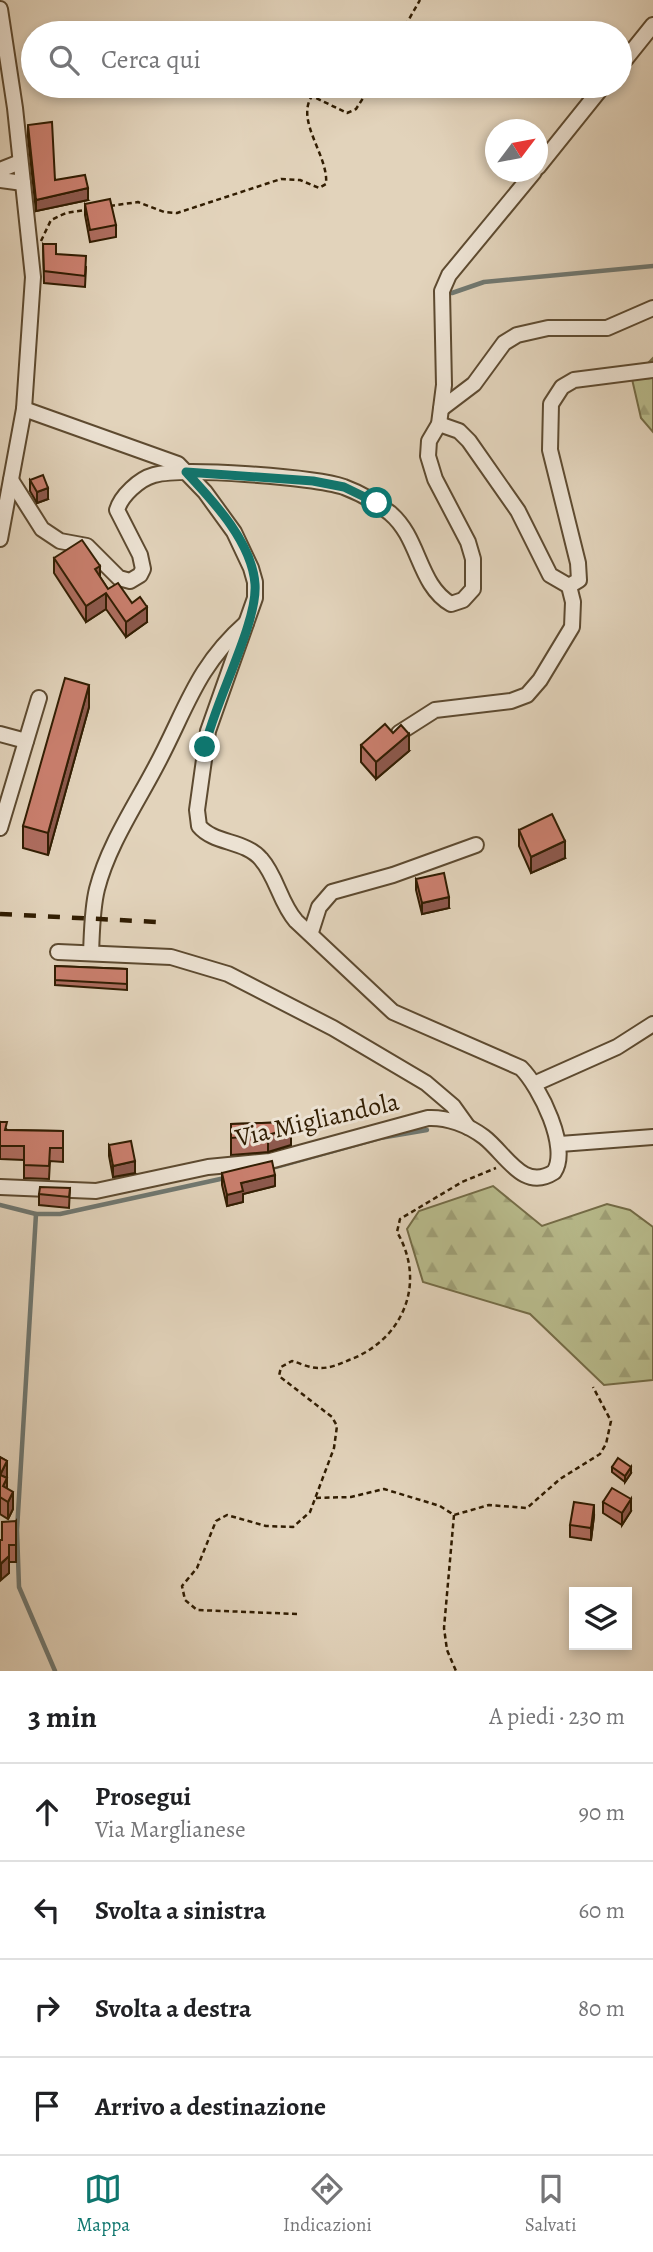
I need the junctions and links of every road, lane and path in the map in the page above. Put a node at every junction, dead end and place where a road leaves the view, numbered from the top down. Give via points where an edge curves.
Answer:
1 (420, 0) edge
2 (0, 9) edge
3 (408, 21) edge
4 (653, 24) edge
5 (632, 50) edge
6 (311, 98) edge
7 (315, 98) edge
8 (363, 98) edge
9 (593, 98) edge
10 (548, 154) edge
11 (20, 162) junction
12 (0, 170) edge
13 (0, 180) edge
14 (526, 182) edge
15 (23, 183) junction
16 (102, 207) edge
17 (90, 209) edge
18 (31, 250) junction
19 (653, 308) edge
20 (653, 370) edge
21 (24, 409) junction
22 (441, 409) junction
23 (439, 424) junction
24 (186, 472) junction
25 (11, 480) junction
26 (4, 501) edge
27 (0, 539) edge
28 (569, 586) junction
29 (247, 622) junction
30 (39, 698) dead end
31 (399, 733) edge
32 (0, 734) edge
33 (26, 741) junction
34 (0, 828) edge
35 (476, 845) dead end
36 (311, 932) junction
37 (58, 952) dead end
38 (91, 953) junction
39 (653, 1024) edge
40 (534, 1084) junction
41 (469, 1128) junction
42 (653, 1138) edge
43 (560, 1144) junction
44 (509, 1162) junction
45 (0, 1187) edge
46 (593, 1387) dead end
47 (316, 1498) junction
48 (454, 1515) junction
49 (297, 1614) dead end
50 (456, 1671) edge

1 - 3 path
2 - 11 street
4 - 5 street
6 - 16 path via 309,123 327,173 326,184 319,188 289,178 177,213 138,202
7 - 8 path via 347,113
9 - 10 street
11 - 12 street
11 - 15 street
13 - 15 street
14 - 22 street via 443,287 446,340
15 - 18 street
17 - 18 path via 51,220 44,239
18 - 21 street via 33,311
19 - 22 street via 607,328 548,328 517,335 504,343 474,384
20 - 28 street via 575,380 562,387 551,404 550,450 578,563 579,580
21 - 24 street via 165,457
21 - 25 street
22 - 23 street
23 - 24 street via 429,441 428,456 468,542 474,578 473,589 463,600 450,604 430,583 407,531 377,503 344,487 313,481
23 - 28 street via 470,441 518,511 550,575
24 - 25 street via 148,477 118,505 117,515 142,563 140,575 130,581 119,578 88,546 60,541 42,529
24 - 29 street via 222,514 244,552 255,582
25 - 26 street
26 - 27 street
28 - 31 street via 572,626 527,695 435,710
29 - 36 street via 208,731 197,819 203,830 262,859 289,913
29 - 38 street via 224,644 191,690 167,747 110,853 97,889
30 - 33 street
32 - 33 street
33 - 34 street
35 - 36 street via 332,892 319,907
36 - 40 street via 393,1012 514,1063
37 - 38 street
38 - 41 street via 184,959 251,985 426,1083 453,1106
39 - 40 street via 617,1047
40 - 43 street
41 - 44 street, Via Migliandola
41 - 45 street, Via Migliandola via 428,1118 270,1161 208,1167 96,1191
42 - 43 street
43 - 44 street, Via Migliandola via 559,1165 547,1177 531,1179
44 - 47 path via 462,1182 400,1219 397,1233 407,1250 411,1284 400,1320 370,1352 319,1368 292,1361 281,1367 279,1376 332,1417 337,1426
46 - 48 path via 611,1421 600,1454 527,1508 489,1505
47 - 48 path via 351,1497 384,1489 440,1506
47 - 49 path via 310,1512 292,1527 265,1526 227,1515 216,1521 197,1568 182,1586 185,1600 197,1610
48 - 50 path via 444,1628

